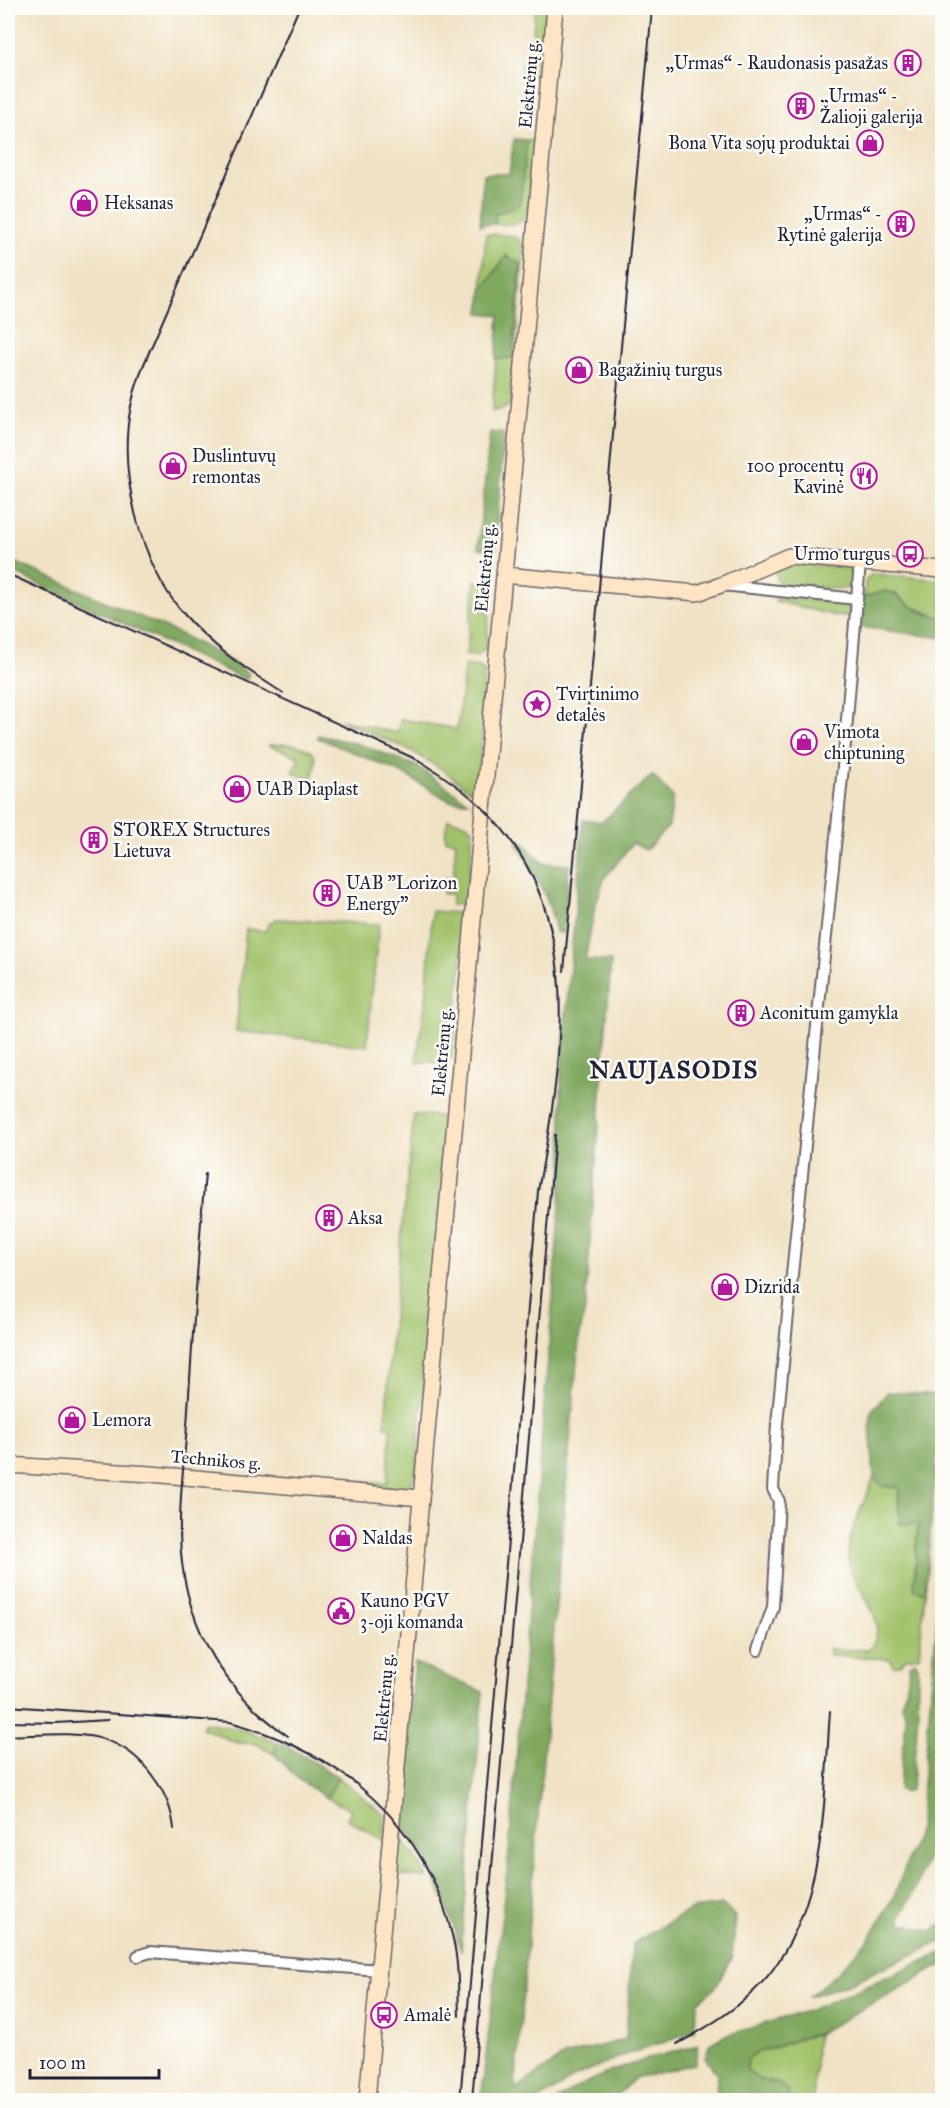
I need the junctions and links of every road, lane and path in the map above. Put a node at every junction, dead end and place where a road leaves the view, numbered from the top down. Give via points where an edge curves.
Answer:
1 (555, 8) edge
2 (860, 563) junction
3 (942, 570) edge
4 (504, 575) junction
5 (721, 585) junction
6 (857, 599) junction
7 (8, 1465) edge
8 (421, 1498) junction
9 (758, 1650) dead end
10 (138, 1956) dead end
11 (379, 1970) junction
12 (367, 2100) edge

1 - 4 street, Elektrėnų g.
2 - 3 street
2 - 5 street via 789,556
2 - 6 street
4 - 5 street via 697,593
4 - 8 street, Elektrėnų g.
5 - 6 street
6 - 9 street via 777,1424 773,1489 779,1501 773,1607
7 - 8 street, Technikos g.
8 - 11 street, Elektrėnų g.
10 - 11 street via 150,1952
11 - 12 street, Elektrėnų g.

